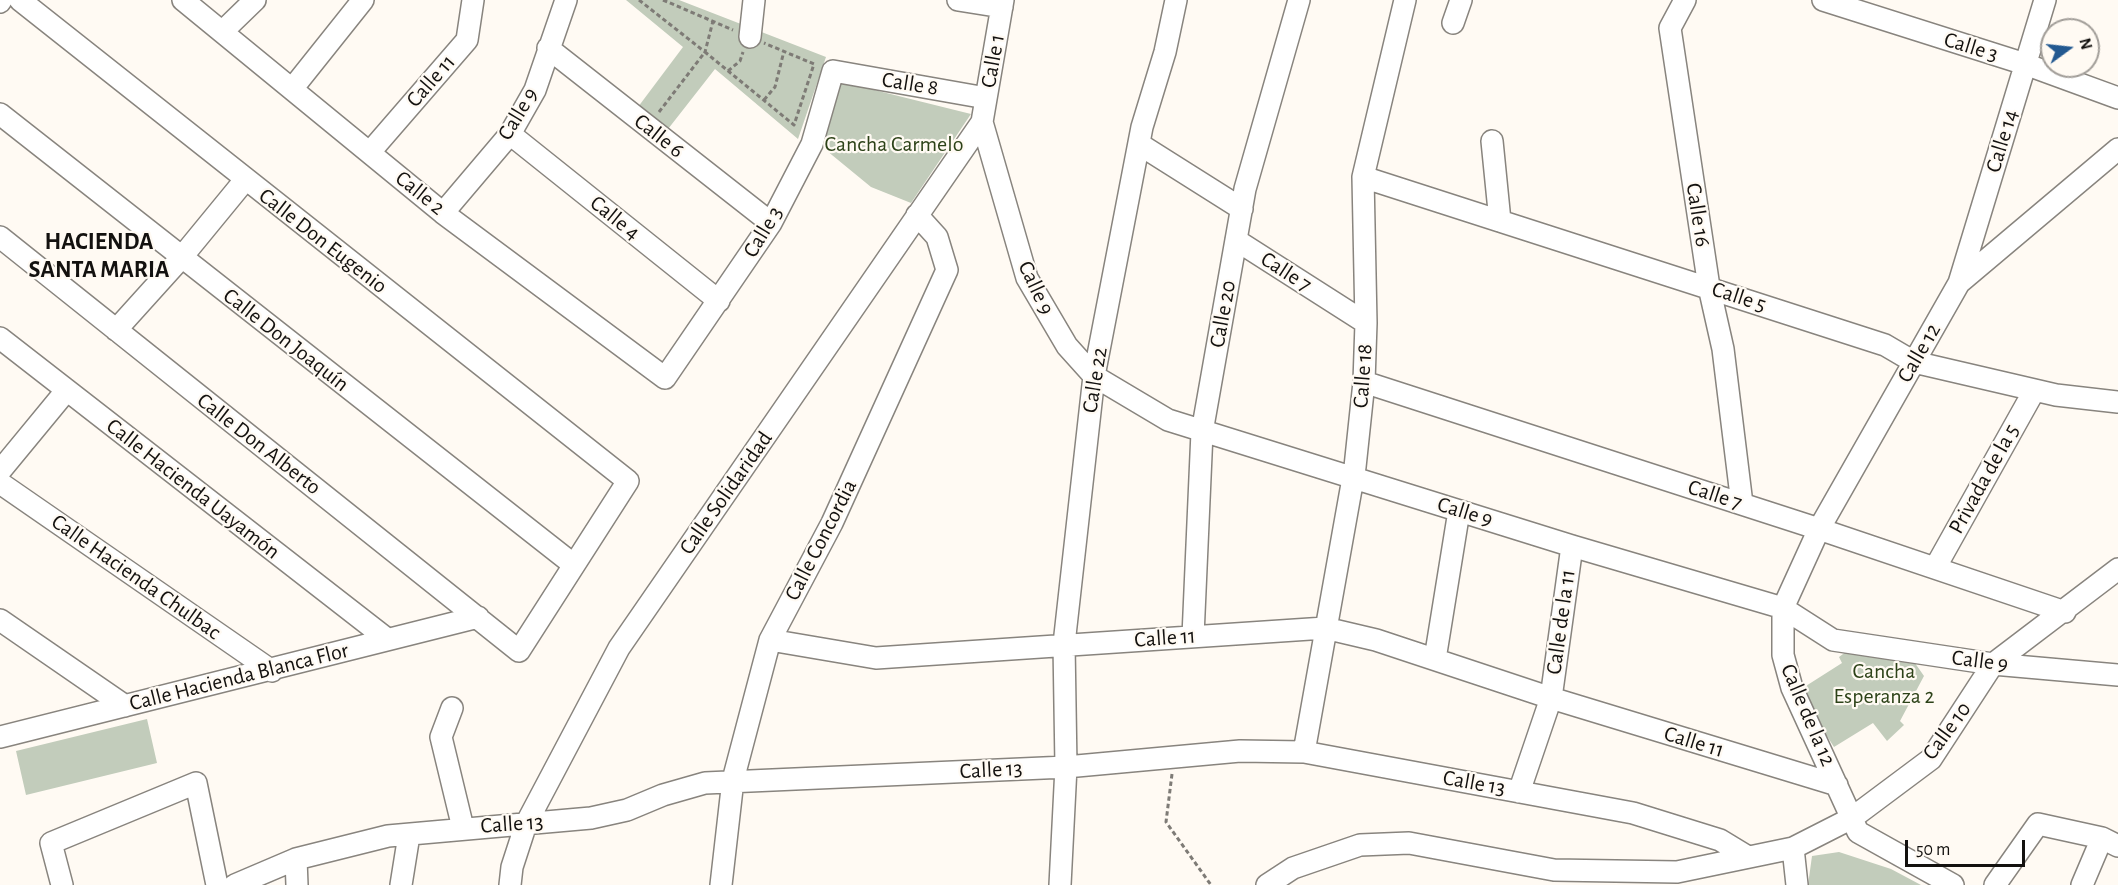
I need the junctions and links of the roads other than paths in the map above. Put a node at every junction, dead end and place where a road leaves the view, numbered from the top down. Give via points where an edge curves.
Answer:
1 (20, 0) edge
2 (183, 0) edge
3 (255, 0) edge
4 (363, 0) edge
5 (472, 0) edge
6 (566, 0) edge
7 (754, 0) edge
8 (958, 0) edge
9 (1176, 0) edge
10 (1299, 0) edge
11 (1405, 0) edge
12 (1461, 0) edge
13 (1685, 0) edge
14 (1826, 0) edge
15 (2045, 0) edge
16 (1003, 4) edge
17 (1454, 23) dead end
18 (222, 32) junction
19 (750, 37) road end
20 (548, 48) junction
21 (2025, 64) junction
22 (823, 68) joint
23 (292, 89) junction
24 (986, 98) junction
25 (2118, 98) edge
26 (0, 114) edge
27 (982, 122) junction
28 (510, 134) junction
29 (1492, 141) dead end
30 (1139, 144) junction
31 (2118, 149) edge
32 (370, 152) junction
33 (1363, 177) junction
34 (245, 180) junction
35 (1242, 209) junction
36 (444, 213) junction
37 (917, 215) junction
38 (1500, 220) junction
39 (771, 223) junction
40 (0, 237) edge
41 (1236, 240) junction
42 (181, 258) junction
43 (1959, 283) junction
44 (1709, 287) junction
45 (719, 301) junction
46 (1366, 323) junction
47 (116, 330) junction
48 (0, 338) edge
49 (1914, 362) junction
50 (1094, 376) junction
51 (665, 378) joint
52 (1364, 382) junction
53 (66, 391) junction
54 (2034, 391) junction
55 (2118, 402) edge
56 (1202, 432) junction
57 (0, 471) edge
58 (1353, 477) junction
59 (0, 483) edge
60 (1742, 504) junction
61 (1459, 510) junction
62 (1819, 528) junction
63 (1572, 546) junction
64 (574, 565) junction
65 (1935, 568) junction
66 (2118, 569) edge
67 (1783, 608) junction
68 (2065, 612) junction
69 (478, 616) junction
70 (0, 620) edge
71 (1325, 628) junction
72 (1193, 636) junction
73 (387, 639) junction
74 (770, 640) junction
75 (1064, 644) junction
76 (1435, 659) junction
77 (1993, 664) junction
78 (272, 671) junction
79 (2118, 675) edge
80 (1551, 698) junction
81 (125, 706) junction
82 (452, 708) dead end
83 (0, 737) edge
84 (1304, 752) junction
85 (1066, 767) junction
86 (733, 780) junction
87 (1838, 785) junction
88 (1519, 792) junction
89 (1852, 818) junction
90 (526, 824) junction
91 (463, 828) junction
92 (409, 835) junction
93 (2110, 842) edge
94 (1793, 848) junction
95 (1748, 857) junction
96 (296, 859) junction
97 (1546, 877) edge
98 (62, 885) edge
99 (218, 885) edge
100 (235, 885) edge
101 (297, 885) edge
102 (401, 885) edge
103 (510, 885) edge
104 (721, 885) edge
105 (1060, 885) edge
106 (1267, 885) edge
107 (1797, 885) edge
108 (1953, 885) edge
109 (1995, 885) edge
110 (2082, 885) edge

1 - 34 street, Calle Don Eugenio
2 - 18 street, Calle 2
3 - 18 street
4 - 23 street
5 - 32 street, Calle 11 via 466,40
6 - 20 street, Calle 9
7 - 19 street
8 - 16 street
9 - 30 street, Calle 22
10 - 35 street, Calle 20
11 - 33 street, Calle 18
12 - 17 street
13 - 44 street, Calle 16 via 1670,28
14 - 21 street, Calle 3
15 - 21 street, Calle 14
16 - 24 street, Calle 1
18 - 23 street, Calle 2
20 - 28 street, Calle 9 via 535,90
20 - 39 street, Calle 6
21 - 25 street, Calle 3
21 - 43 street, Calle 14
22 - 24 street, Calle 8
22 - 39 street, Calle 3 via 812,144
23 - 32 street, Calle 2
24 - 27 street, Calle 1
26 - 42 street, Calle Don Joaquín
27 - 37 street, Calle Solidaridad
27 - 50 street, Calle 9 via 1027,278 1067,346
28 - 36 street, Calle 9
28 - 45 street, Calle 4
29 - 38 street
30 - 35 street
30 - 50 street, Calle 22
31 - 43 street, Calle 12
32 - 36 street, Calle 2
33 - 38 street, Calle 5
33 - 46 street, Calle 18
34 - 42 street
34 - 64 street, Calle Don Eugenio via 628,481
35 - 41 street, Calle 20
36 - 51 street, Calle 2
37 - 74 street, Calle Concordia via 937,237 947,270 832,523
37 - 90 street, Calle Solidaridad via 619,648
38 - 44 street, Calle 5
39 - 45 street, Calle 3
40 - 47 street, Calle Don Alberto
41 - 46 street, Calle 7
41 - 56 street, Calle 20
42 - 47 street
42 - 64 street, Calle Don Joaquín
43 - 49 street, Calle 12
44 - 49 street, Calle 5 via 1885,345
44 - 60 street, Calle 16 via 1723,349
45 - 51 street, Calle 3
46 - 52 street, Calle 18
47 - 69 street, Calle Don Alberto
48 - 53 street, Calle Hacienda Uayamón
49 - 54 street, Calle 5
49 - 62 street, Calle 12
50 - 56 street, Calle 9 via 1168,420
50 - 75 street, Calle 22
52 - 58 street, Calle 18
52 - 60 street, Calle 7
53 - 57 street
53 - 73 street, Calle Hacienda Uayamón
54 - 55 street, Calle 5
54 - 65 street, Privada de la 5
56 - 58 street, Calle 9
56 - 72 street, Calle 20
58 - 61 street, Calle 9
58 - 71 street, Calle 18
59 - 78 street, Calle Hacienda Chulbac
60 - 62 street, Calle 7
61 - 63 street, Calle 9
61 - 76 street
62 - 65 street, Calle 7
62 - 67 street, Calle 12
63 - 67 street, Calle 9
63 - 80 street, Calle de la 11
64 - 69 street, Calle Don Alberto via 519,651
65 - 68 street, Calle 7
66 - 68 street, Calle 10
67 - 77 street, Calle 9 via 1833,640
67 - 87 street, Calle de la 12 via 1783,655 1792,688
68 - 77 street, Calle 10
69 - 73 street, Calle Hacienda Blanca Flor
70 - 81 street
71 - 72 street, Calle 11
71 - 76 street, Calle 11
71 - 84 street, Calle 18
72 - 75 street, Calle 11
73 - 78 street, Calle Hacienda Blanca Flor
74 - 75 street, Calle 11 via 876,658
74 - 86 street, Calle Concordia
75 - 85 street, Calle 22
76 - 80 street, Calle 11
77 - 79 street, Calle 9
77 - 89 street, Calle 10 via 1931,759
78 - 81 street, Calle Hacienda Blanca Flor
80 - 87 street, Calle 11
80 - 88 street
81 - 83 street, Calle Hacienda Blanca Flor
82 - 91 street via 441,737
84 - 85 street, Calle 13 via 1240,751
84 - 88 street, Calle 13
85 - 86 street, Calle 13
85 - 105 street, Calle 22
86 - 90 street, Calle 13 via 705,783 609,814
86 - 104 street, Calle Concordia
87 - 89 street, Calle de la 12
88 - 95 street, Calle 13 via 1633,813 1720,840
89 - 94 street, Calle 10
89 - 108 street via 1858,832
90 - 91 street, Calle 13
90 - 103 street, Calle Solidaridad
91 - 92 street, Calle 13
92 - 96 street, Calle 13 via 388,836
92 - 102 street
93 - 109 street via 2038,824
93 - 110 street
94 - 95 street, Calle 10
94 - 107 street
95 - 97 street, Calle 10 via 1677,872
96 - 100 street, Calle 13
96 - 101 street
97 - 106 street, Calle 10 via 1410,843 1360,845 1293,868
98 - 99 street via 51,843 196,783

